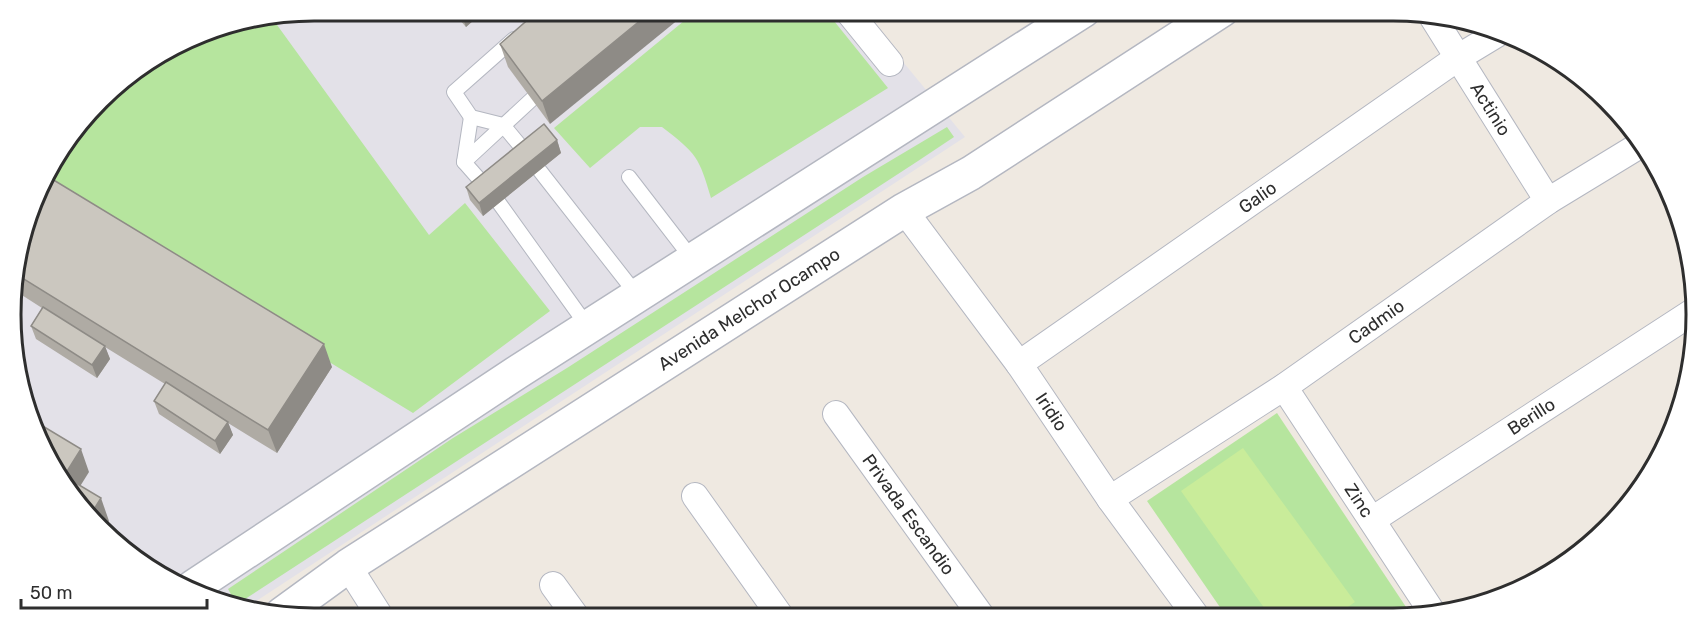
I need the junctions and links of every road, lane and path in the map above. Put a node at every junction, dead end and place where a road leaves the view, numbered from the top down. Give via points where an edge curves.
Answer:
1 (856, 21) edge
2 (1066, 21) edge
3 (1205, 21) edge
4 (1438, 25) edge
5 (521, 33) edge
6 (1490, 38) edge
7 (1459, 57) junction
8 (890, 63) dead end
9 (553, 79) edge
10 (471, 117) junction
11 (503, 125) junction
12 (1635, 148) edge
13 (527, 154) edge
14 (464, 162) junction
15 (540, 171) dead end
16 (629, 177) dead end
17 (486, 187) edge
18 (1548, 201) junction
19 (499, 203) dead end
20 (904, 210) junction
21 (693, 260) junction
22 (637, 295) junction
23 (1686, 316) edge
24 (588, 327) junction
25 (1019, 364) junction
26 (1284, 387) junction
27 (836, 414) dead end
28 (695, 496) dead end
29 (1110, 499) junction
30 (1372, 520) junction
31 (348, 566) junction
32 (198, 584) edge
33 (553, 585) dead end
34 (1428, 605) edge
35 (292, 607) edge
36 (375, 608) edge
37 (570, 608) edge
38 (775, 608) edge
39 (976, 608) edge
40 (1182, 608) edge

1 - 8 street
2 - 21 main road
3 - 20 main road, Avenida Melchor Ocampo via 971,173
4 - 7 street, Actinio
5 - 10 lane via 454,92
6 - 7 street, Galio
7 - 18 street, Actinio
7 - 25 street, Galio
9 - 11 lane
10 - 11 lane
10 - 14 lane
11 - 13 lane
11 - 14 lane
12 - 18 street, Cadmio
14 - 17 lane
15 - 22 lane
16 - 21 lane
18 - 26 street, Cadmio
19 - 24 lane
20 - 25 street, Iridio
20 - 31 main road, Avenida Melchor Ocampo
21 - 22 main road
22 - 24 main road
23 - 30 street, Berillo
24 - 32 main road
25 - 29 street, Iridio
26 - 29 street, Cadmio
26 - 30 street, Zinc
27 - 39 street, Privada Escandio
28 - 38 street
29 - 40 street, Iridio
30 - 34 street, Zinc
31 - 35 main road, Avenida Melchor Ocampo
31 - 36 street
33 - 37 street

